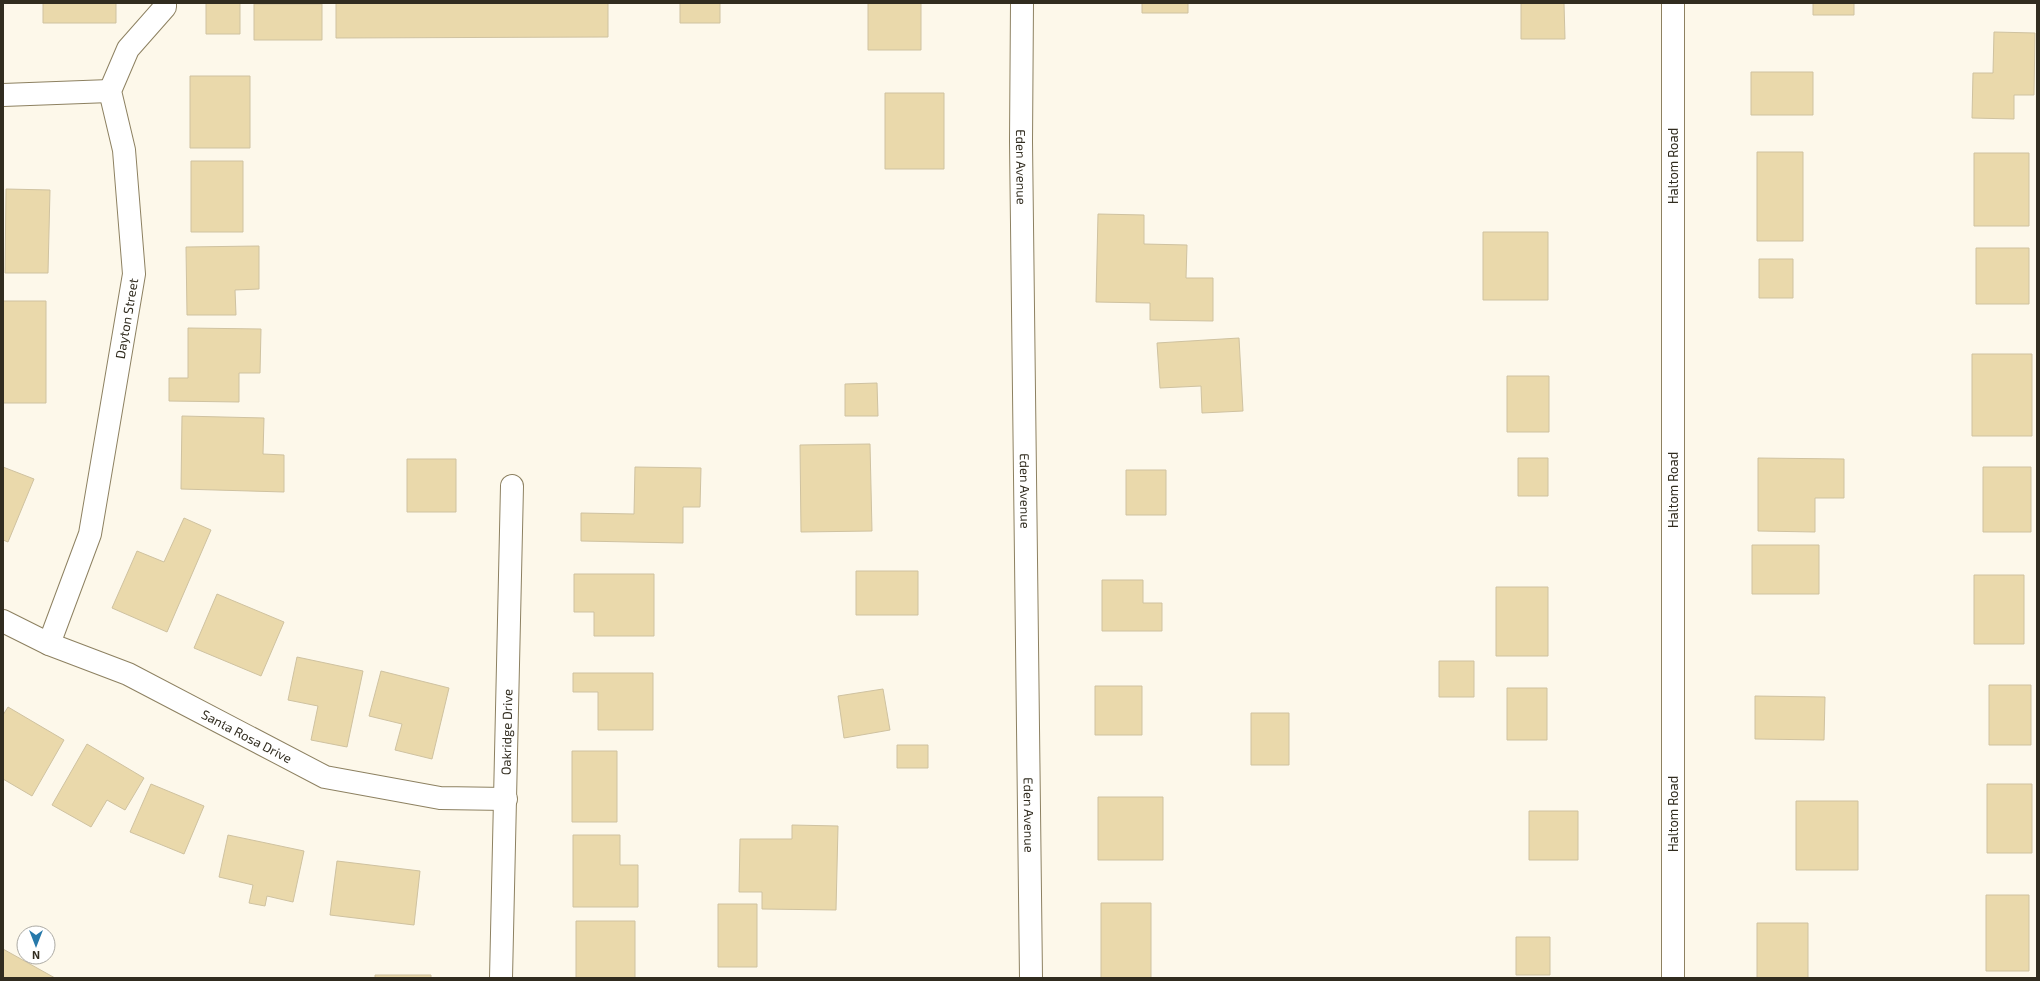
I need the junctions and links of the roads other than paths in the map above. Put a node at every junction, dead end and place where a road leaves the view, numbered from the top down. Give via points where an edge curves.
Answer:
1 (165, 3) edge
2 (1022, 3) edge
3 (1673, 3) edge
4 (110, 90) junction
5 (3, 95) edge
6 (512, 486) dead end
7 (3, 621) edge
8 (49, 644) junction
9 (506, 799) junction
10 (501, 978) edge
11 (1031, 978) edge
12 (1673, 978) edge

1 - 4 street via 128,48
2 - 11 street, Eden Avenue via 1021,141
3 - 12 street, Haltom Road
4 - 5 street
4 - 8 street, Dayton Street via 124,150 134,274 90,534
6 - 9 street, Oakridge Drive
7 - 8 street, Santa Rosa Drive
8 - 9 street, Santa Rosa Drive via 128,674 325,776 440,798
9 - 10 street, Oakridge Drive

